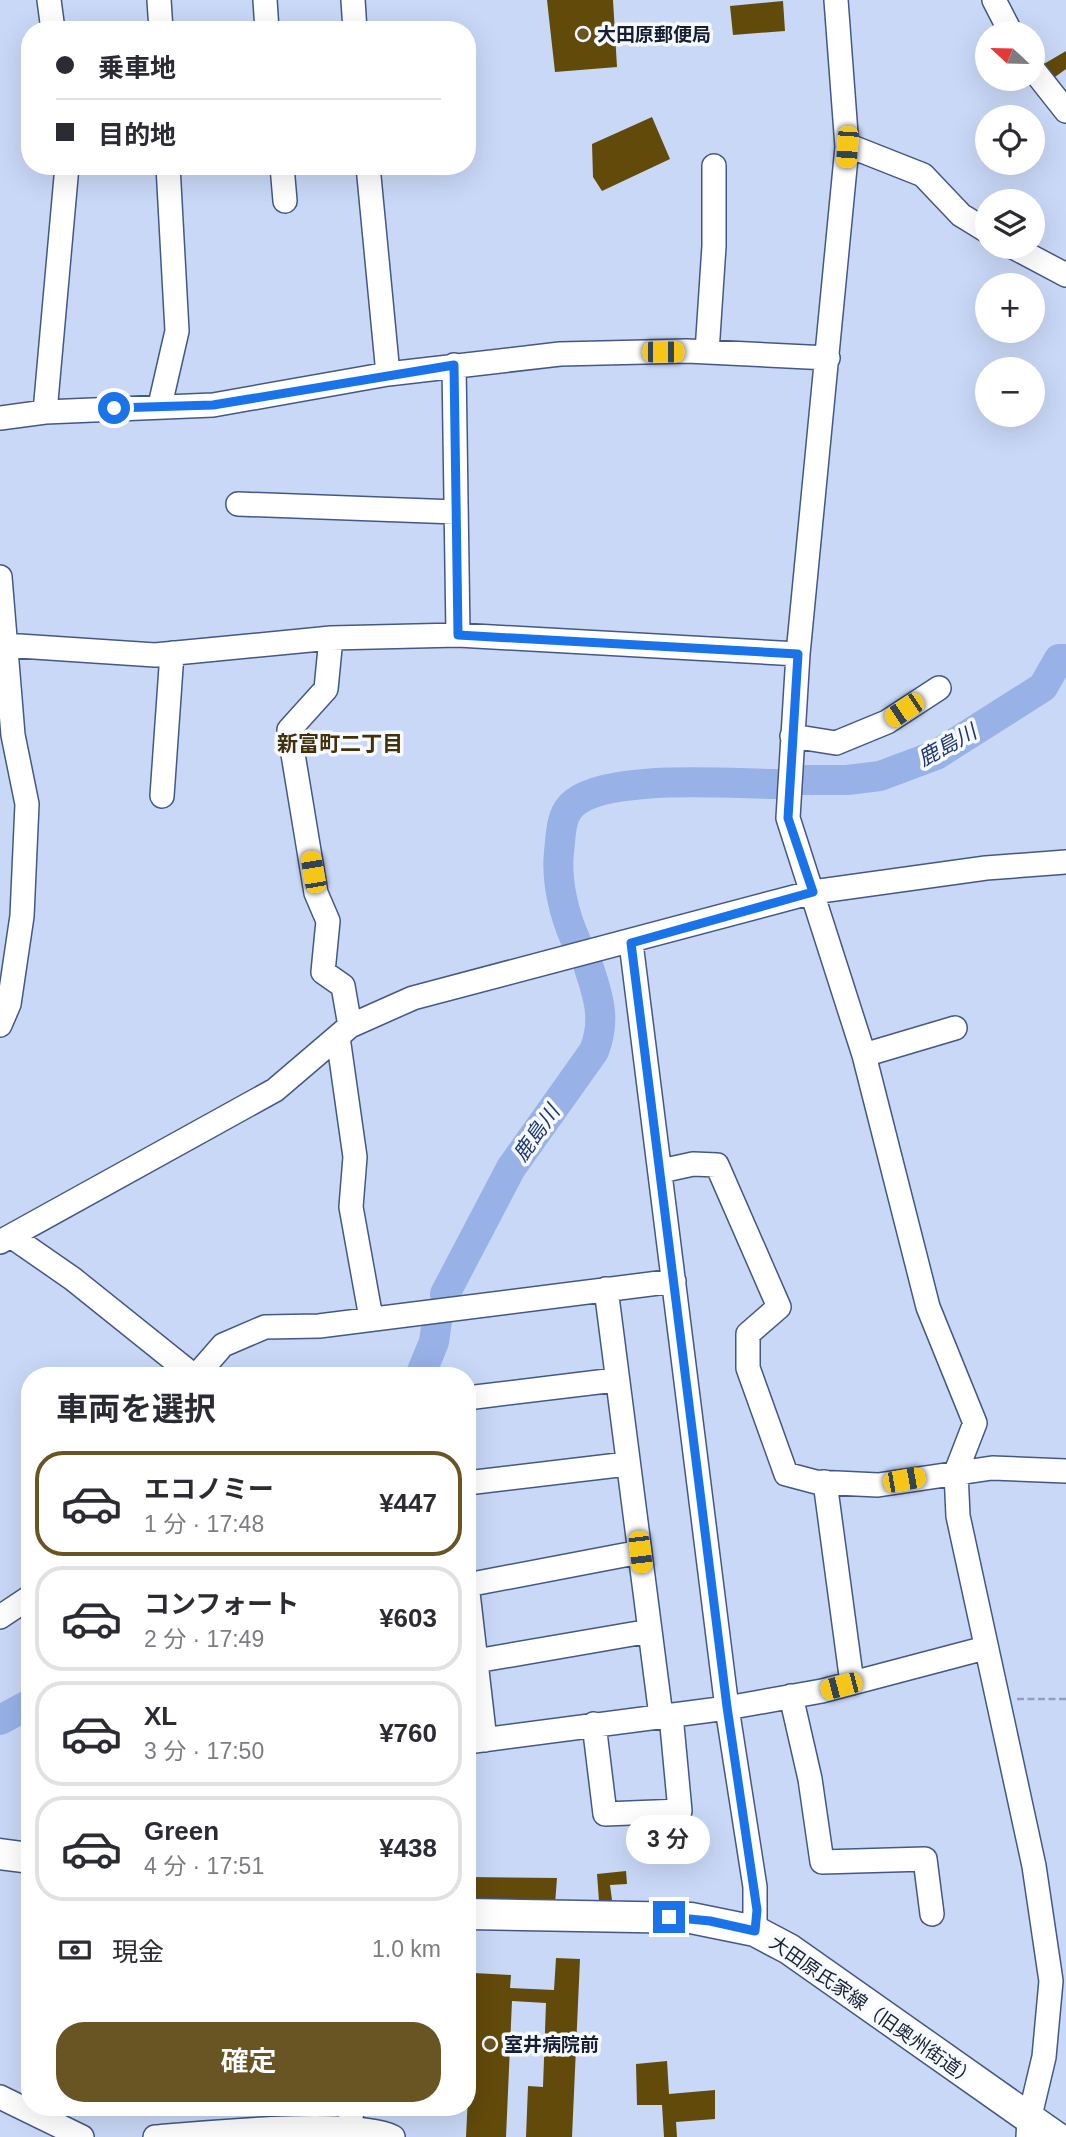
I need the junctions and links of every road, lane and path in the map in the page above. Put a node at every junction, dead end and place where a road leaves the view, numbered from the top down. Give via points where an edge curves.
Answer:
1 (49, 0) edge
2 (159, 0) edge
3 (265, 0) edge
4 (353, 0) edge
5 (836, 0) edge
6 (994, 0) edge
7 (52, 21) edge
8 (160, 21) edge
9 (266, 21) edge
10 (354, 21) edge
11 (1005, 21) edge
12 (1045, 84) edge
13 (1066, 111) edge
14 (847, 145) junction
15 (714, 166) dead end
16 (66, 175) edge
17 (168, 175) edge
18 (283, 175) edge
19 (369, 175) edge
20 (285, 201) dead end
21 (975, 224) edge
22 (1036, 259) edge
23 (1066, 275) edge
24 (708, 352) junction
25 (828, 358) junction
26 (454, 365) junction
27 (388, 374) junction
28 (160, 405) junction
29 (45, 412) junction
30 (0, 418) edge
31 (238, 504) dead end
32 (456, 512) junction
33 (0, 577) edge
34 (458, 635) junction
35 (331, 638) junction
36 (3, 639) edge
37 (172, 653) junction
38 (798, 654) junction
39 (3, 673) edge
40 (939, 688) dead end
41 (6, 719) edge
42 (792, 736) junction
43 (162, 796) dead end
44 (1066, 862) edge
45 (813, 892) junction
46 (631, 943) junction
47 (0, 1026) edge
48 (955, 1028) dead end
49 (344, 1032) junction
50 (864, 1055) junction
51 (662, 1171) junction
52 (6, 1239) edge
53 (674, 1281) junction
54 (606, 1289) junction
55 (371, 1318) junction
56 (184, 1367) edge
57 (203, 1367) edge
58 (615, 1380) junction
59 (476, 1397) edge
60 (627, 1464) junction
61 (1066, 1471) edge
62 (956, 1472) junction
63 (476, 1482) edge
64 (825, 1482) junction
65 (640, 1552) junction
66 (476, 1583) edge
67 (21, 1603) edge
68 (0, 1617) edge
69 (650, 1631) junction
70 (985, 1648) junction
71 (476, 1661) joint
72 (852, 1683) junction
73 (791, 1696) junction
74 (996, 1698) junction
75 (1066, 1699) edge
76 (727, 1707) junction
77 (666, 1716) junction
78 (594, 1724) junction
79 (476, 1741) edge
80 (0, 1854) edge
81 (21, 1857) edge
82 (476, 1914) edge
83 (932, 1914) dead end
84 (755, 1931) junction
85 (1057, 2011) edge
86 (0, 2097) edge
87 (21, 2107) edge
88 (39, 2116) edge
89 (349, 2124) edge
90 (1029, 2128) edge
91 (82, 2137) edge
92 (155, 2137) edge
93 (393, 2137) edge
94 (1056, 2137) edge

1 - 7 street
2 - 8 street
3 - 9 street
4 - 10 street
5 - 14 street
6 - 11 street
12 - 13 street
14 - 21 street via 923,175
14 - 25 street
15 - 24 street
16 - 29 street
17 - 28 street via 177,331
18 - 20 street
19 - 27 street
22 - 23 street
24 - 25 street
24 - 26 street via 587,352
25 - 38 street
26 - 27 street
26 - 32 street
27 - 28 street via 213,405
28 - 29 street
29 - 30 street
31 - 32 street
32 - 34 street
33 - 36 street
34 - 35 street
34 - 38 street
35 - 37 street
35 - 49 street via 326,689 289,730 316,893 328,921 323,972 343,986
36 - 37 street
36 - 39 street
37 - 43 street
38 - 42 street
39 - 41 street
40 - 42 street via 887,722 836,743
41 - 47 street via 27,804 22,916 9,1004
42 - 45 street via 788,818
44 - 45 street via 986,867
45 - 46 street
45 - 50 street
46 - 49 street via 413,998
46 - 51 street
48 - 50 street
49 - 52 street via 275,1090
49 - 55 street via 355,1157 351,1207
50 - 62 street via 928,1307 975,1423
51 - 53 street
51 - 64 street via 693,1164 717,1165 779,1307 748,1334 748,1368 786,1474
52 - 56 street via 73,1279
53 - 54 street
53 - 76 street
54 - 55 street
54 - 58 street
55 - 57 street via 319,1326 265,1327 223,1345
58 - 59 street
58 - 60 street
60 - 63 street
60 - 65 street
61 - 62 street via 992,1468
62 - 64 street via 878,1485
62 - 70 street via 958,1516
64 - 72 street
65 - 66 street
65 - 69 street
67 - 68 street
69 - 71 street
69 - 77 street
70 - 72 street
70 - 74 street
71 - 79 street
72 - 73 street
73 - 76 street
73 - 83 street via 822,1862 925,1859
74 - 75 path
74 - 85 street via 1034,1866
76 - 77 street
76 - 84 street via 755,1887
77 - 78 street
77 - 78 street via 680,1811 605,1814
78 - 79 street
80 - 81 main road
82 - 84 main road, 大田原氏家線（旧奥州街道） via 691,1918
84 - 90 main road, 大田原氏家線（旧奥州街道） via 789,1949
85 - 90 street
86 - 87 street
88 - 91 street
89 - 92 street
89 - 93 street
90 - 94 main road, 大田原氏家線（旧奥州街道）

